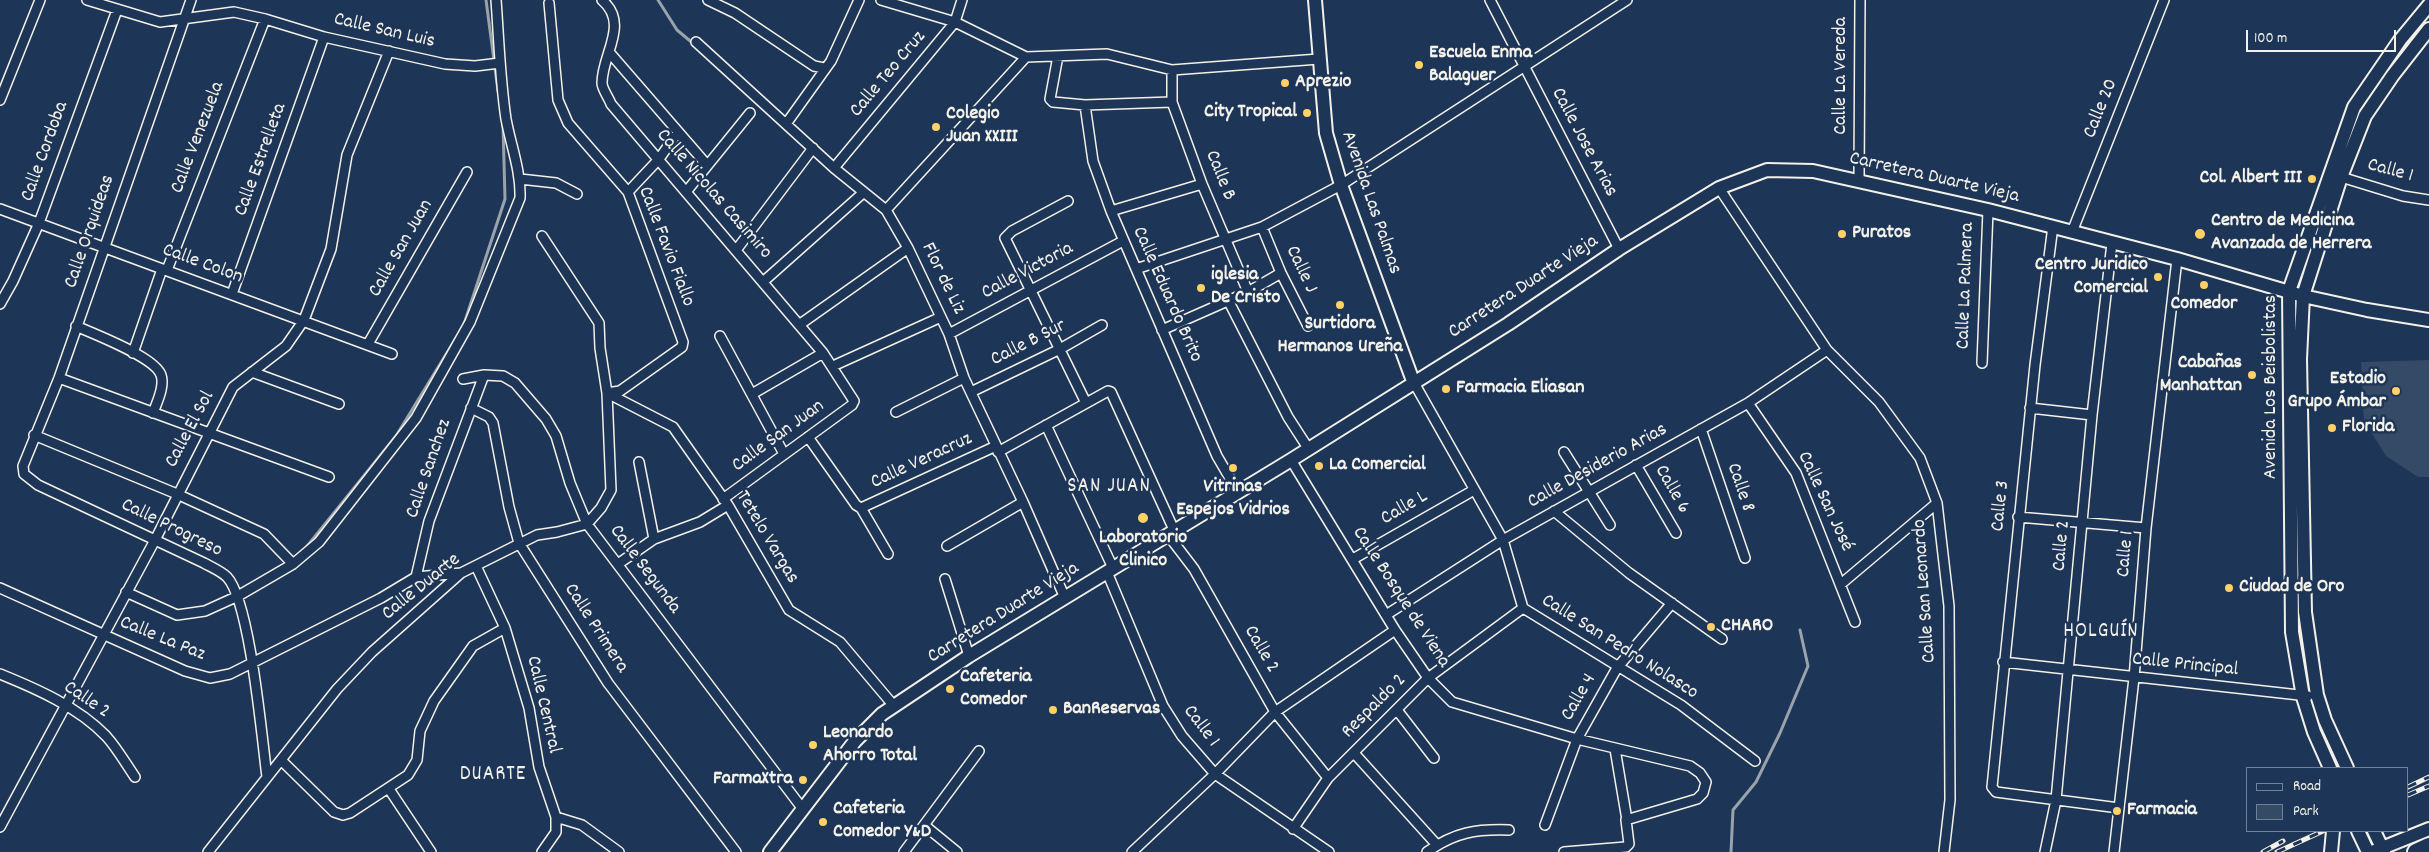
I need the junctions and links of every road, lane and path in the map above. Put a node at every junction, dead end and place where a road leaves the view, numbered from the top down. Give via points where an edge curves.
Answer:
1 (40, 0) edge
2 (87, 0) edge
3 (191, 0) edge
4 (496, 0) edge
5 (602, 0) edge
6 (708, 0) edge
7 (859, 0) edge
8 (882, 0) edge
9 (962, 0) edge
10 (1315, 0) edge
11 (1490, 0) edge
12 (1627, 0) edge
13 (1860, 0) edge
14 (2164, 0) edge
15 (549, 3) dead end
16 (2429, 6) edge
17 (117, 10) junction
18 (265, 19) junction
19 (185, 21) junction
20 (955, 22) junction
21 (2429, 29) edge
22 (324, 37) junction
23 (696, 42) dead end
24 (389, 51) junction
25 (609, 52) junction
26 (1058, 56) junction
27 (1026, 57) junction
28 (1318, 60) junction
29 (500, 63) junction
30 (1524, 66) junction
31 (824, 68) junction
32 (1172, 70) junction
33 (0, 100) edge
34 (1172, 102) junction
35 (1085, 105) junction
36 (750, 113) dead end
37 (786, 124) junction
38 (678, 132) junction
39 (813, 148) junction
40 (659, 160) junction
41 (707, 165) junction
42 (834, 168) junction
43 (467, 172) dead end
44 (2341, 177) junction
45 (520, 179) junction
46 (1859, 182) junction
47 (1202, 184) junction
48 (1341, 185) junction
49 (1719, 188) junction
50 (628, 192) junction
51 (686, 192) junction
52 (863, 193) junction
53 (577, 194) dead end
54 (2429, 200) edge
55 (1068, 201) dead end
56 (0, 209) edge
57 (886, 210) junction
58 (1988, 210) junction
59 (1111, 211) junction
60 (38, 223) junction
61 (2053, 226) junction
62 (1262, 227) junction
63 (2072, 232) junction
64 (542, 236) dead end
65 (1123, 240) junction
66 (1226, 241) junction
67 (2112, 243) junction
68 (103, 247) junction
69 (908, 248) junction
70 (1619, 248) junction
71 (737, 249) junction
72 (2177, 259) junction
73 (1136, 269) junction
74 (164, 270) junction
75 (1281, 273) junction
76 (764, 281) junction
77 (2289, 291) junction
78 (1031, 292) junction
79 (1248, 292) junction
80 (232, 294) junction
81 (2303, 296) junction
82 (1228, 300) junction
83 (0, 304) edge
84 (941, 317) junction
85 (304, 320) junction
86 (2429, 320) edge
87 (799, 325) junction
88 (1102, 325) dead end
89 (76, 326) junction
90 (1308, 326) dead end
91 (1162, 330) junction
92 (949, 334) junction
93 (720, 336) dead end
94 (368, 344) junction
95 (1060, 349) junction
96 (1827, 350) junction
97 (823, 352) junction
98 (133, 353) junction
99 (392, 354) dead end
100 (1982, 363) dead end
101 (833, 366) junction
102 (252, 372) junction
103 (484, 375) junction
104 (59, 378) junction
105 (964, 378) junction
106 (463, 379) dead end
107 (1413, 381) junction
108 (971, 392) junction
109 (1111, 392) joint
110 (607, 393) junction
111 (752, 394) junction
112 (854, 401) joint
113 (1748, 402) junction
114 (1086, 403) junction
115 (339, 404) dead end
116 (471, 408) junction
117 (2030, 408) junction
118 (896, 412) dead end
119 (153, 413) junction
120 (2092, 415) junction
121 (1046, 425) junction
122 (1701, 429) junction
123 (210, 434) junction
124 (34, 435) junction
125 (808, 437) junction
126 (1308, 448) junction
127 (997, 449) junction
128 (1564, 452) dead end
129 (784, 454) junction
130 (1291, 460) junction
131 (639, 462) dead end
132 (1636, 465) junction
133 (24, 474) joint
134 (329, 477) dead end
135 (1474, 490) junction
136 (1238, 492) junction
137 (1588, 492) junction
138 (177, 494) junction
139 (725, 502) junction
140 (1023, 502) junction
141 (1937, 503) junction
142 (861, 508) junction
143 (1554, 511) junction
144 (2018, 517) junction
145 (2082, 522) junction
146 (587, 524) junction
147 (1610, 525) dead end
148 (2146, 528) junction
149 (1171, 532) junction
150 (1676, 533) dead end
151 (654, 539) junction
152 (156, 540) junction
153 (1503, 540) junction
154 (518, 543) junction
155 (947, 546) dead end
156 (888, 554) dead end
157 (1745, 558) dead end
158 (1353, 559) junction
159 (293, 564) junction
160 (618, 564) junction
161 (476, 566) junction
162 (1110, 570) junction
163 (461, 573) junction
164 (416, 577) junction
165 (945, 579) dead end
166 (1841, 584) junction
167 (0, 588) edge
168 (126, 592) junction
169 (238, 596) junction
170 (1065, 598) junction
171 (1672, 603) junction
172 (1523, 608) junction
173 (1386, 615) junction
174 (1855, 622) dead end
175 (505, 628) junction
176 (1395, 630) junction
177 (103, 635) junction
178 (1722, 639) dead end
179 (969, 656) junction
180 (2003, 662) junction
181 (252, 664) junction
182 (1617, 668) junction
183 (2069, 670) junction
184 (0, 674) edge
185 (1428, 678) junction
186 (2134, 678) junction
187 (2317, 695) junction
188 (2302, 697) junction
189 (67, 706) junction
190 (894, 706) junction
191 (1397, 710) junction
192 (1274, 712) junction
193 (2314, 732) junction
194 (1577, 739) junction
195 (1616, 749) junction
196 (979, 751) dead end
197 (1354, 753) junction
198 (1434, 758) dead end
199 (281, 760) junction
200 (1755, 761) dead end
201 (2322, 767) edge
202 (2330, 767) edge
203 (2347, 767) edge
204 (1215, 774) junction
205 (135, 777) dead end
206 (267, 777) junction
207 (1328, 778) junction
208 (389, 789) junction
209 (2056, 800) junction
210 (802, 808) junction
211 (2119, 808) junction
212 (556, 817) junction
213 (1627, 820) junction
214 (924, 825) junction
215 (1545, 825) dead end
216 (0, 827) edge
217 (1292, 829) junction
218 (2429, 829) edge
219 (1509, 830) dead end
220 (2333, 832) edge
221 (2358, 832) edge
222 (2374, 832) edge
223 (1437, 845) junction
224 (2429, 846) edge
225 (1593, 851) edge
226 (2379, 851) edge
227 (208, 852) edge
228 (431, 852) edge
229 (542, 852) edge
230 (619, 852) edge
231 (736, 852) edge
232 (770, 852) edge
233 (904, 852) edge
234 (957, 852) edge
235 (1132, 852) edge
236 (1329, 852) edge
237 (1427, 852) edge
238 (1564, 852) edge
239 (1944, 852) edge
240 (2045, 852) edge
241 (2114, 852) edge
242 (2331, 852) edge
243 (2368, 852) edge
244 (2416, 852) edge

1 - 33 street
2 - 17 street, Calle San Luis
3 - 19 street, Calle Orquideas
4 - 29 street
5 - 25 street, Calle Nicolas Casimiro via 611,8 616,24
6 - 31 street via 735,13 814,66
7 - 31 street
8 - 20 street
9 - 20 street, Calle Teo Cruz
10 - 28 main road, Avenida Las Palmas
11 - 30 street, Calle Jose Arias
12 - 30 street
13 - 46 street, Calle La Vereda
14 - 63 street, Calle 20
15 - 50 street, Calle Favio Fiallo via 558,100 568,123
16 - 77 main road, Avenida Los Beisbolistas via 2400,40 2354,107
17 - 19 street, Calle San Luis via 160,22
17 - 60 street, Calle Cordoba
18 - 19 street, Calle San Luis via 222,12
18 - 22 street, Calle San Luis
18 - 74 street, Calle Venezuela
19 - 68 street, Calle Orquideas
20 - 27 street
20 - 42 street, Calle Teo Cruz
21 - 44 main road, Avenida Los Beisbolistas via 2365,116
22 - 24 street, Calle San Luis
22 - 80 street, Calle Estrelleta
23 - 37 street, Flor de Liz
24 - 29 street, Calle San Luis via 445,64 475,66
24 - 85 street, Calle El Sol via 347,155 331,250
25 - 38 street
25 - 40 street, Calle Nicolas Casimiro via 602,84 611,104
26 - 27 street
26 - 32 street via 1107,54
26 - 35 street via 1050,99
27 - 57 street
28 - 32 street
28 - 48 main road, Avenida Las Palmas via 1326,133
29 - 45 street via 510,138
30 - 48 street
30 - 70 street, Calle Jose Arias
31 - 37 street
32 - 34 street, Calle B
34 - 35 street
34 - 47 street, Calle B
35 - 59 street, Calle Eduardo Brito via 1092,162
36 - 41 street
37 - 39 street, Flor de Liz
38 - 40 street
38 - 41 street
39 - 42 street, Flor de Liz
39 - 71 street
40 - 50 street
40 - 51 street, Calle Nicolas Casimiro
41 - 51 street
42 - 52 street, Flor de Liz
43 - 94 street, Calle San Juan
44 - 54 street, Calle 1 via 2403,196
44 - 81 main road, Avenida Los Beisbolistas
45 - 53 street via 556,183
45 - 159 street via 520,198 470,322 416,418 319,542
46 - 49 main road, Carretera Duarte Vieja via 1813,171 1767,170
46 - 58 main road, Carretera Duarte Vieja
47 - 59 street
47 - 66 street, Calle B
48 - 62 street
48 - 107 main road, Avenida Las Palmas
49 - 70 main road, Carretera Duarte Vieja
49 - 96 street, Calle San Leonardo
50 - 110 street, Calle Favio Fiallo via 683,344 620,391
51 - 71 street, Calle Nicolas Casimiro
52 - 57 street, Flor de Liz
52 - 76 street
55 - 78 street via 1005,238
56 - 60 street, Calle Colon
57 - 69 street, Flor de Liz
58 - 61 main road, Carretera Duarte Vieja
58 - 100 street, Calle La Palmera
59 - 65 street, Calle Eduardo Brito
60 - 68 street, Calle Colon
60 - 83 street, Calle Cordoba
61 - 63 main road, Carretera Duarte Vieja
61 - 117 street, Calle 3
62 - 66 street
62 - 75 street, Calle J
63 - 67 main road, Carretera Duarte Vieja
64 - 110 street via 599,323
65 - 73 street, Calle Eduardo Brito
65 - 78 street, Calle Victoria
66 - 73 street
66 - 79 street, Calle B
67 - 72 main road, Carretera Duarte Vieja
67 - 120 street, Calle 2
68 - 74 street, Calle Colon
68 - 89 street, Calle Orquideas
69 - 84 street, Flor de Liz
69 - 87 street
70 - 107 main road, Carretera Duarte Vieja via 1508,324
71 - 76 street, Calle Nicolas Casimiro
72 - 77 main road, Carretera Duarte Vieja
72 - 148 street, Calle 1
73 - 91 street, Calle Eduardo Brito
74 - 80 street, Calle Colon
74 - 98 street, Calle Venezuela
75 - 79 street
75 - 90 street, Calle J
76 - 87 street, Calle Nicolas Casimiro
77 - 81 main road, Carretera Duarte Vieja
77 - 188 main road, Avenida Los Beisbolistas via 2291,613
78 - 92 street, Calle Victoria
78 - 95 street
79 - 82 street
80 - 85 street, Calle Colon
81 - 86 main road, Carretera Duarte Vieja
81 - 187 main road, Avenida Los Beisbolistas via 2300,359 2305,612
82 - 91 street
82 - 126 street via 1288,417
84 - 92 street, Flor de Liz
84 - 101 street
85 - 94 street, Calle Colon
85 - 102 street, Calle El Sol via 286,346
87 - 97 street, Calle Nicolas Casimiro
88 - 95 street, Calle B Sur
89 - 98 street
89 - 104 street, Calle Orquideas
91 - 136 street, Calle Eduardo Brito via 1217,456
92 - 105 street, Flor de Liz
93 - 111 street
94 - 99 street, Calle Colon
95 - 108 street, Calle B Sur
95 - 114 street
96 - 113 street, Calle Desiderio Arias
96 - 141 street, Calle San Leonardo via 1879,402 1920,458
97 - 101 street, Calle Nicolas Casimiro
97 - 111 street
98 - 119 street via 150,363 161,376
101 - 112 street, Calle Nicolas Casimiro
102 - 115 street
102 - 123 street, Calle El Sol via 233,387
103 - 106 street, Calle Segunda
103 - 116 street, Calle Sanchez
103 - 146 street, Calle Segunda via 503,376 515,383 546,419 556,436
104 - 119 street
104 - 124 street, Calle Orquideas
105 - 108 street, Flor de Liz
105 - 118 street
107 - 126 main road, Carretera Duarte Vieja
107 - 135 street, Calle San Pedro Nolasco
108 - 127 street, Flor de Liz
109 - 114 street, Calle Veracruz
109 - 149 street, Calle 2
110 - 139 street, Tetelo Vargas via 673,427
110 - 146 street via 611,490
111 - 129 street
112 - 125 street, Calle San Juan
113 - 122 street, Calle Desiderio Arias
113 - 166 street, Calle San José via 1796,473
114 - 121 street, Calle Veracruz
116 - 154 street, Calle Primera via 493,423
116 - 164 street, Calle Sanchez via 429,521
117 - 120 street
117 - 144 street, Calle 3
119 - 123 street
120 - 145 street, Calle 2
121 - 127 street, Calle Veracruz
121 - 162 street, Calle 1
122 - 132 street, Calle Desiderio Arias
122 - 157 street, Calle 8
123 - 134 street
123 - 138 street, Calle El Sol
124 - 133 street, Calle Orquideas via 24,460
124 - 138 street
125 - 129 street, Calle San Juan
125 - 142 street, Calle Veracruz
126 - 130 main road, Carretera Duarte Vieja
127 - 140 street, Flor de Liz
127 - 142 street, Calle Veracruz
128 - 137 street
129 - 139 street, Calle San Juan
130 - 136 main road, Carretera Duarte Vieja
130 - 158 street, Calle Bosque de Viena
131 - 151 street
132 - 137 street, Calle Desiderio Arias
132 - 150 street, Calle 6
133 - 152 street, Calle Progreso via 38,485
135 - 153 street, Calle San Pedro Nolasco
135 - 158 street, Calle L
136 - 149 main road, Carretera Duarte Vieja
137 - 143 street, Calle Desiderio Arias
137 - 147 street
138 - 152 street, Calle El Sol
138 - 159 street via 264,534
139 - 151 street, Calle San Juan via 700,522
139 - 190 street, Tetelo Vargas via 789,610 840,642
140 - 155 street
140 - 170 street, Flor de Liz
141 - 166 street
141 - 239 street, Calle San Leonardo via 1949,606 1950,800
142 - 156 street
143 - 153 street, Calle Desiderio Arias
143 - 171 street via 1629,573
144 - 145 street
144 - 180 street, Calle 3
145 - 148 street
145 - 183 street, Calle 2
146 - 154 street, Calle Duarte via 536,535
146 - 160 street, Calle Segunda
148 - 186 street, Calle 1
149 - 162 main road, Carretera Duarte Vieja
149 - 192 street, Calle 2
151 - 160 street, Calle San Juan
152 - 168 street, Calle El Sol
152 - 169 street, Calle Progreso via 227,577
153 - 172 street, Calle San Pedro Nolasco
153 - 173 street, Calle Desiderio Arias
154 - 161 street, Calle Duarte
154 - 231 street, Calle Primera via 608,683
158 - 173 street, Calle Bosque de Viena
159 - 169 street
160 - 210 street, Calle Segunda
161 - 163 street, Calle Duarte
161 - 175 street, Calle Central
162 - 170 main road, Carretera Duarte Vieja
162 - 204 street, Calle 1 via 1163,706 1182,736
163 - 164 street
163 - 199 street, Calle Duarte via 355,667
164 - 181 street, Calle La Paz
165 - 179 street
166 - 174 street, Calle San José
167 - 177 street, Calle La Paz
168 - 169 street via 177,615 205,611
168 - 177 street, Calle El Sol
169 - 181 street, Calle Progreso
170 - 179 main road, Carretera Duarte Vieja
171 - 178 street
171 - 182 street, Calle 4
172 - 182 street, Calle San Pedro Nolasco
172 - 185 street, Respaldo 2
173 - 176 street, Calle Bosque de Viena
175 - 208 street via 473,646 462,658 423,720 413,769
175 - 212 street, Calle Central via 529,708 539,767
176 - 185 street, Calle Bosque de Viena
176 - 192 street
177 - 181 street, Calle La Paz via 198,676 220,677
177 - 189 street, Calle El Sol
179 - 190 main road, Carretera Duarte Vieja
180 - 183 street, Calle Principal
180 - 209 street, Calle 3 via 1994,790
181 - 206 street, Calle Progreso
182 - 194 street, Calle 4
182 - 200 street, Calle San Pedro Nolasco via 1680,705
183 - 186 street, Calle Principal
183 - 209 street, Calle 2
184 - 189 street, Calle 2
185 - 191 street, Respaldo 2
185 - 194 street, Calle Bosque de Viena via 1452,702
186 - 188 street, Calle Principal
186 - 211 street, Calle 1
187 - 188 street, Calle Principal
187 - 203 main road, Avenida Los Beisbolistas
188 - 193 main road, Avenida Los Beisbolistas
189 - 205 street, Calle 2 via 106,737
189 - 216 street, Calle El Sol
190 - 210 main road, Carretera Duarte Vieja via 855,741
191 - 197 street, Respaldo 2
191 - 198 street
192 - 204 street
192 - 207 street, Calle 2
193 - 201 main road
193 - 202 main road, Avenida Los Beisbolistas
194 - 195 street, Calle Bosque de Viena
194 - 215 street, Calle 4
195 - 213 street
195 - 213 street, Calle Bosque de Viena via 1690,766 1706,782 1697,800
196 - 214 street
197 - 207 street, Respaldo 2
197 - 223 street
199 - 206 street, Calle Duarte
199 - 208 street via 338,814 350,813
204 - 217 street, Calle 1
204 - 235 street
206 - 227 street, Calle Duarte
207 - 217 street, Respaldo 2
208 - 228 street
209 - 211 street
209 - 240 street, Calle 2
210 - 232 main road, Carretera Duarte Vieja
211 - 241 street, Calle 1
212 - 229 street via 556,832
212 - 230 street via 582,824
213 - 225 street via 1628,846
214 - 233 street
214 - 234 street
217 - 236 street, Calle 1
218 - 226 main road
219 - 223 street via 1476,830
220 - 242 main road
221 - 243 main road
222 - 226 main road
223 - 237 street
224 - 244 highway
225 - 238 street

